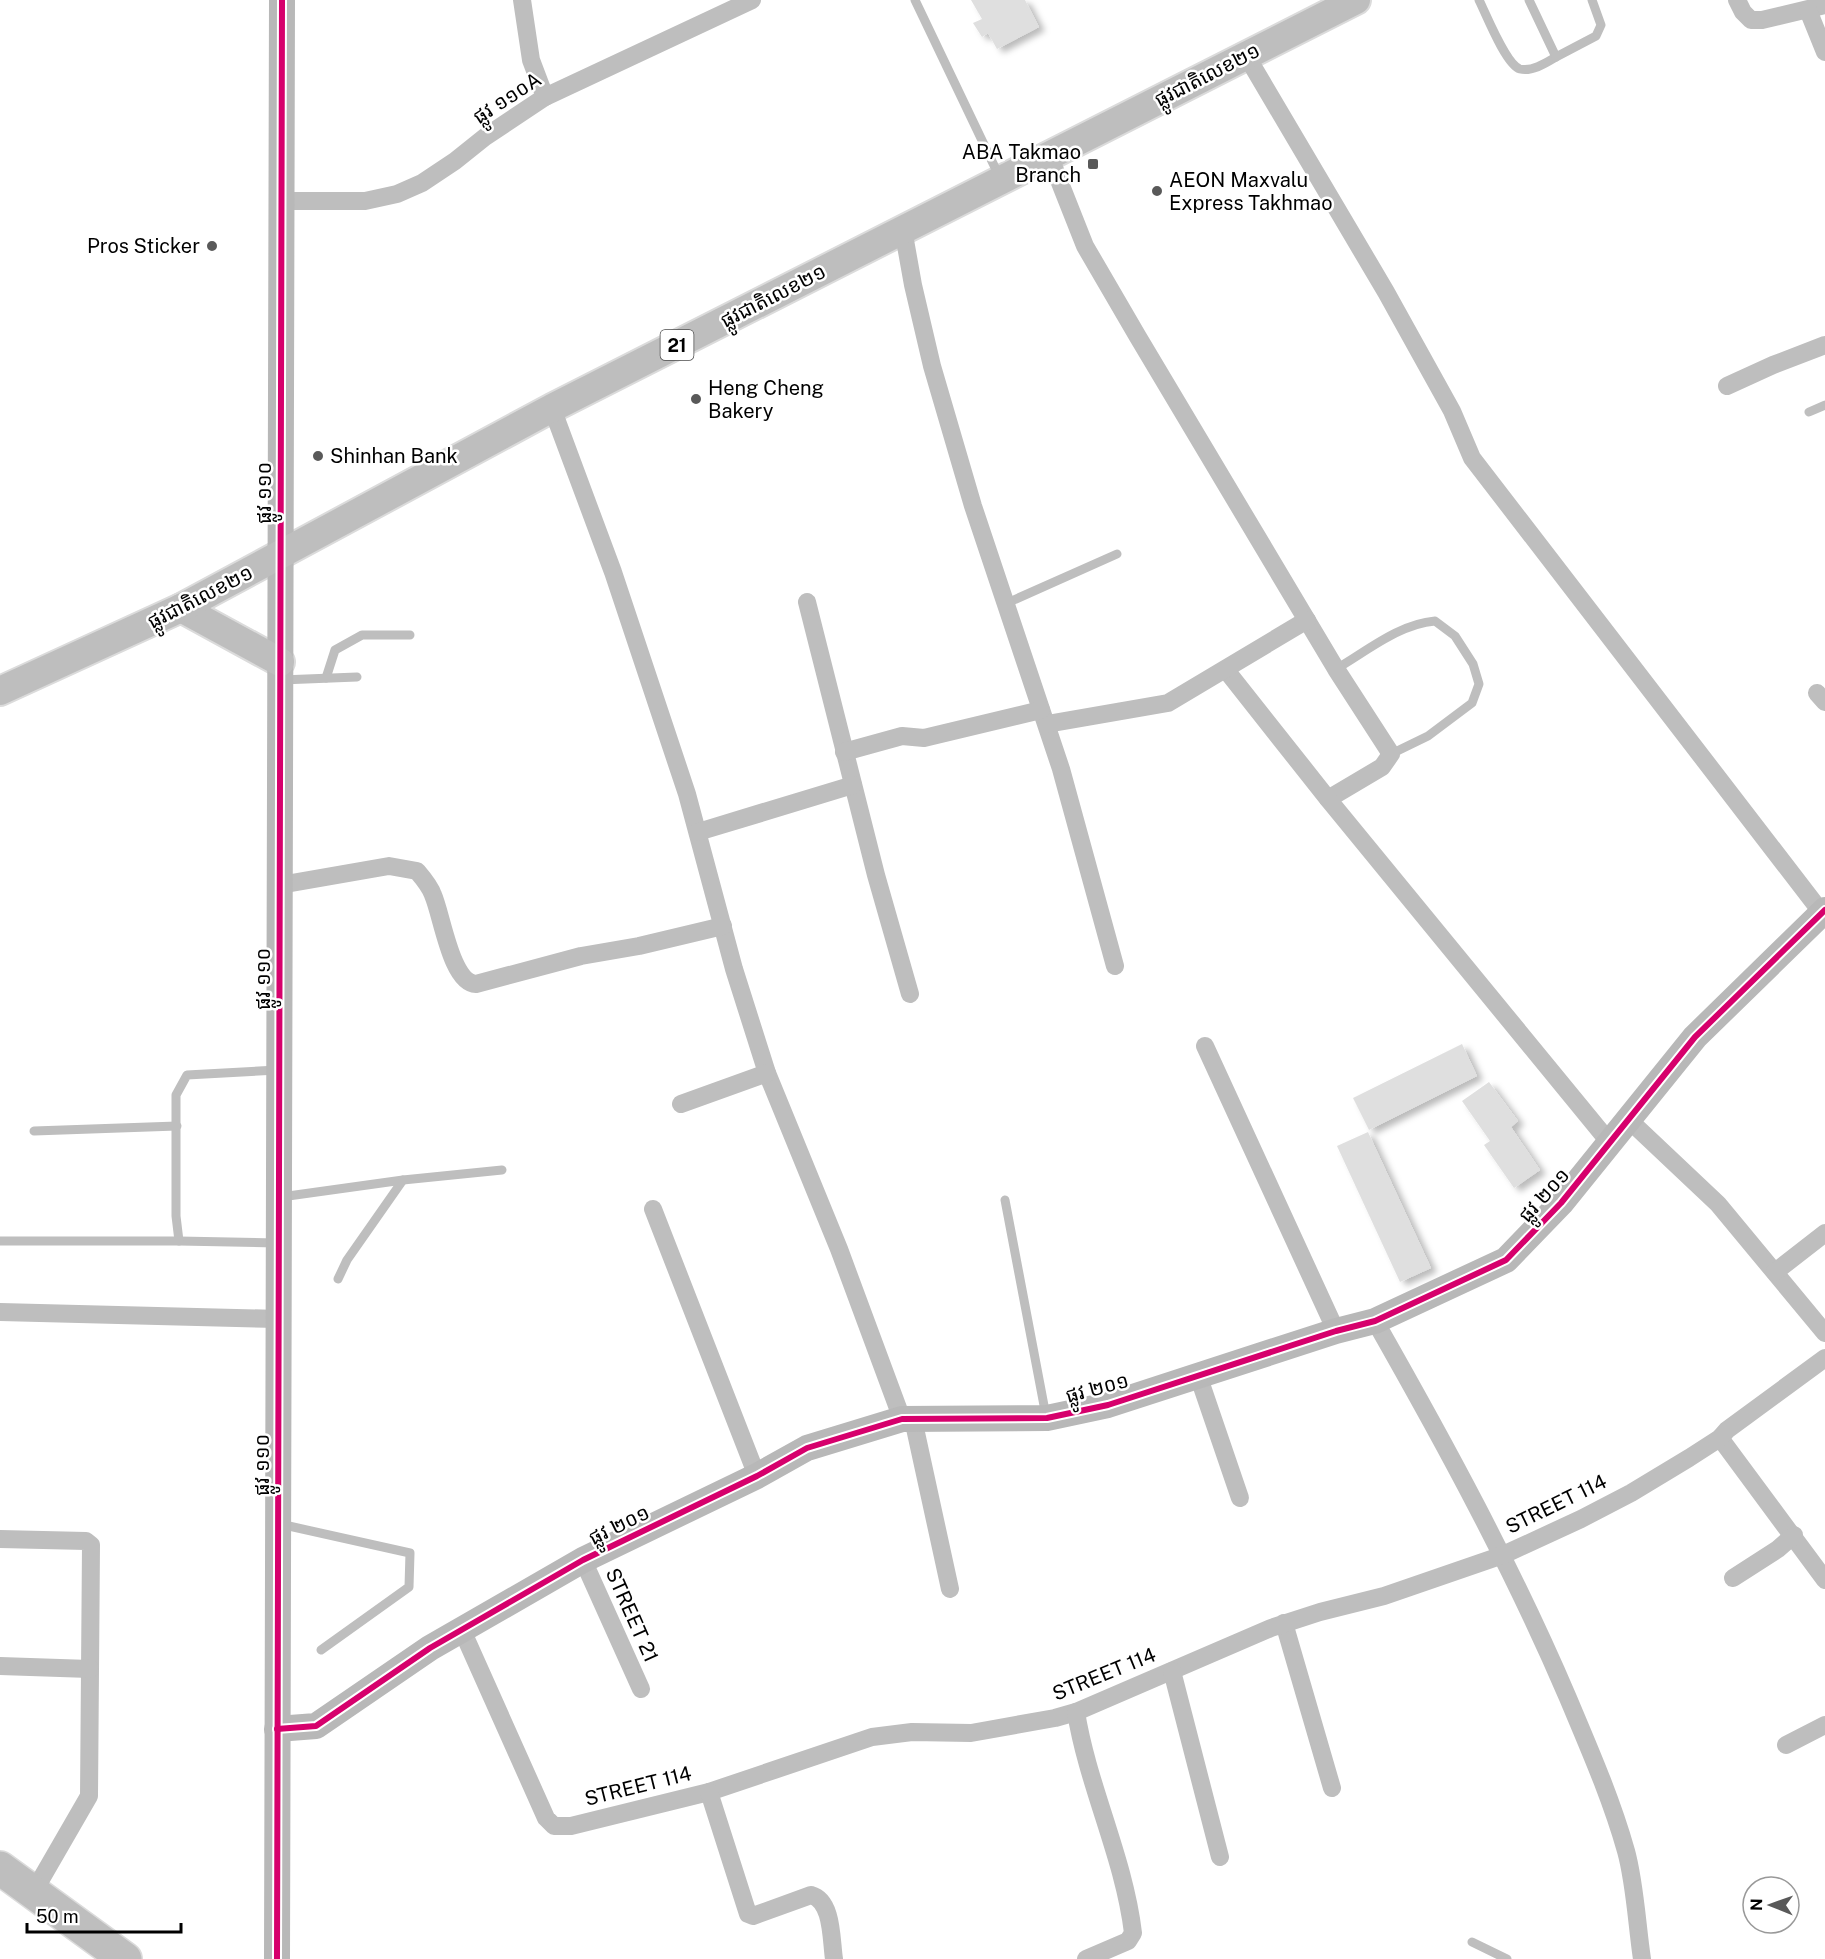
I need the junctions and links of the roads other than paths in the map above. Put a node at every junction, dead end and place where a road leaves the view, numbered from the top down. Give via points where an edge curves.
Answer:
1 (282, 0) edge
2 (522, 0) edge
3 (752, 0) edge
4 (915, 0) edge
5 (1356, 0) edge
6 (1479, 0) edge
7 (1529, 0) edge
8 (1592, 0) edge
9 (1737, 0) edge
10 (1816, 7) edge
11 (1825, 52) edge
12 (1246, 55) junction
13 (1556, 57) junction
14 (545, 98) junction
15 (1049, 155) junction
16 (1001, 180) junction
17 (281, 201) junction
18 (903, 229) junction
19 (1825, 345) edge
20 (1727, 386) dead end
21 (1825, 405) edge
22 (552, 408) junction
23 (1809, 412) dead end
24 (1117, 554) dead end
25 (281, 556) junction
26 (807, 602) dead end
27 (1007, 603) junction
28 (181, 608) junction
29 (1307, 620) junction
30 (410, 635) dead end
31 (1336, 669) junction
32 (1226, 670) junction
33 (280, 671) junction
34 (357, 677) dead end
35 (326, 678) junction
36 (0, 691) edge
37 (1044, 717) junction
38 (844, 752) junction
39 (1391, 754) junction
40 (853, 785) junction
41 (1328, 799) junction
42 (698, 832) junction
43 (280, 885) junction
44 (1824, 912) edge
45 (723, 927) junction
46 (1114, 966) dead end
47 (910, 994) dead end
48 (1205, 1046) dead end
49 (279, 1070) junction
50 (766, 1073) junction
51 (681, 1104) dead end
52 (1629, 1120) junction
53 (177, 1126) junction
54 (34, 1131) dead end
55 (1610, 1143) junction
56 (502, 1170) dead end
57 (403, 1180) junction
58 (279, 1197) junction
59 (1005, 1200) dead end
60 (653, 1209) dead end
61 (1825, 1233) edge
62 (179, 1240) junction
63 (0, 1241) edge
64 (279, 1243) junction
65 (1775, 1272) junction
66 (338, 1279) dead end
67 (0, 1312) edge
68 (279, 1319) junction
69 (1375, 1321) junction
70 (1336, 1331) junction
71 (1825, 1333) edge
72 (1825, 1358) edge
73 (1198, 1375) junction
74 (1047, 1418) junction
75 (908, 1419) junction
76 (1720, 1438) junction
77 (757, 1476) junction
78 (1240, 1498) dead end
79 (278, 1523) junction
80 (1794, 1535) junction
81 (0, 1539) edge
82 (1503, 1555) junction
83 (583, 1560) junction
84 (1733, 1578) dead end
85 (1825, 1580) edge
86 (950, 1589) dead end
87 (1284, 1623) junction
88 (462, 1630) junction
89 (321, 1650) dead end
90 (0, 1666) edge
91 (90, 1669) junction
92 (1172, 1671) junction
93 (641, 1689) dead end
94 (1076, 1712) junction
95 (1825, 1725) edge
96 (277, 1729) junction
97 (1786, 1745) dead end
98 (1332, 1788) dead end
99 (709, 1792) junction
100 (1220, 1857) dead end
101 (0, 1868) edge
102 (33, 1893) junction
103 (1472, 1942) dead end
104 (1091, 1958) edge
105 (125, 1959) edge
106 (277, 1959) edge
107 (834, 1959) edge
108 (1507, 1959) edge
109 (1642, 1959) edge

1 - 17 street, ផ្លូវ ១១០
2 - 14 street via 531,60
3 - 14 street, ផ្លូវ ១១០A
4 - 16 lane
5 - 12 main road, ផ្លូវជាតិលេខ២១ / 21
6 - 13 lane via 1510,62 1520,69 1533,68
7 - 13 lane
8 - 13 lane via 1601,25 1596,36
9 - 10 street via 1751,20
10 - 11 street
12 - 15 main road, ផ្លូវជាតិលេខ២១ / 21
12 - 44 street via 1391,302 1452,411 1472,458
14 - 17 street, ផ្លូវ ១១០A via 422,183 398,194 365,201
15 - 16 main road, ផ្លូវជាតិលេខ២១ / 21
15 - 29 street via 1085,246
16 - 18 main road, ផ្លូវជាតិលេខ២១ / 21
17 - 25 street, ផ្លូវ ១១០
18 - 22 main road, ផ្លូវជាតិលេខ២១ / 21
18 - 27 street via 932,366 973,506
19 - 20 street
21 - 23 lane
22 - 25 main road, ផ្លូវជាតិលេខ២១ / 21
22 - 42 street via 613,572
24 - 27 lane
25 - 28 main road, ផ្លូវជាតិលេខ២១ / 21
25 - 33 street, ផ្លូវ ១១០
26 - 38 street
27 - 37 street
28 - 33 main road
28 - 36 main road, ផ្លូវជាតិលេខ២១ / 21
29 - 31 street
29 - 32 street
30 - 35 lane via 362,635 335,650
31 - 39 street
31 - 39 lane via 1420,622 1435,621 1455,636 1473,664 1479,684 1472,703 1428,736
32 - 37 street via 1168,703
32 - 41 street
33 - 35 lane
33 - 43 street, ផ្លូវ ១១០
34 - 35 lane
37 - 38 street via 924,738 902,736
37 - 46 street
38 - 40 street
39 - 41 street via 1382,767
40 - 42 street
40 - 47 street
41 - 55 street
42 - 45 street
43 - 45 street via 389,866 417,871 433,893 451,953 462,978 469,984
43 - 49 street, ផ្លូវ ១១០
44 - 52 street, ផ្លូវ ២០១ via 1695,1037
45 - 50 street
48 - 70 street
49 - 53 lane via 187,1075 176,1095
49 - 58 street, ផ្លូវ ១១០
50 - 51 street
50 - 75 street
52 - 55 street, ផ្លូវ ២០១
52 - 65 street via 1718,1204
53 - 54 lane
53 - 62 lane
55 - 69 street, ផ្លូវ ២០១ via 1561,1203 1506,1260
56 - 57 lane
57 - 58 lane
57 - 66 lane
58 - 64 street, ផ្លូវ ១១០
59 - 74 lane
60 - 77 street
61 - 65 street
62 - 63 lane
62 - 64 lane
64 - 68 street, ផ្លូវ ១១០
65 - 71 street
67 - 68 street
68 - 79 street, ផ្លូវ ១១០
69 - 70 street, ផ្លូវ ២០១
69 - 82 street
70 - 73 street, ផ្លូវ ២០១
72 - 76 street, STREET 114
73 - 74 street, ផ្លូវ ២០១ via 1108,1405
73 - 78 street
74 - 75 street, ផ្លូវ ២០១
75 - 77 street, ផ្លូវ ២០១ via 807,1448
75 - 86 street
76 - 80 street
76 - 82 street, STREET 114 via 1631,1493
77 - 83 street, ផ្លូវ ២០១
79 - 89 lane via 410,1553 409,1587
79 - 96 street, ផ្លូវ ១១០
80 - 84 street
80 - 85 street
81 - 91 street via 86,1541 91,1545
82 - 87 street, STREET 114 via 1384,1596
82 - 109 street via 1603,1780 1626,1853
83 - 88 street, ផ្លូវ ២០១
83 - 93 street, STREET 21
87 - 92 street, STREET 114
87 - 98 street
88 - 96 street, ផ្លូវ ២០១ via 316,1726
88 - 99 street, STREET 114 via 546,1818 554,1826 572,1826
90 - 91 street
91 - 102 street via 89,1796
92 - 94 street, STREET 114
92 - 100 street
94 - 99 street, STREET 114 via 971,1733 912,1732 872,1737
94 - 104 street via 1128,1901 1133,1933 1128,1941
95 - 97 street
96 - 106 street, ផ្លូវ ១១០
99 - 107 street via 748,1914 753,1916 811,1895 822,1900 829,1919
101 - 102 highway
102 - 105 highway
103 - 108 lane

